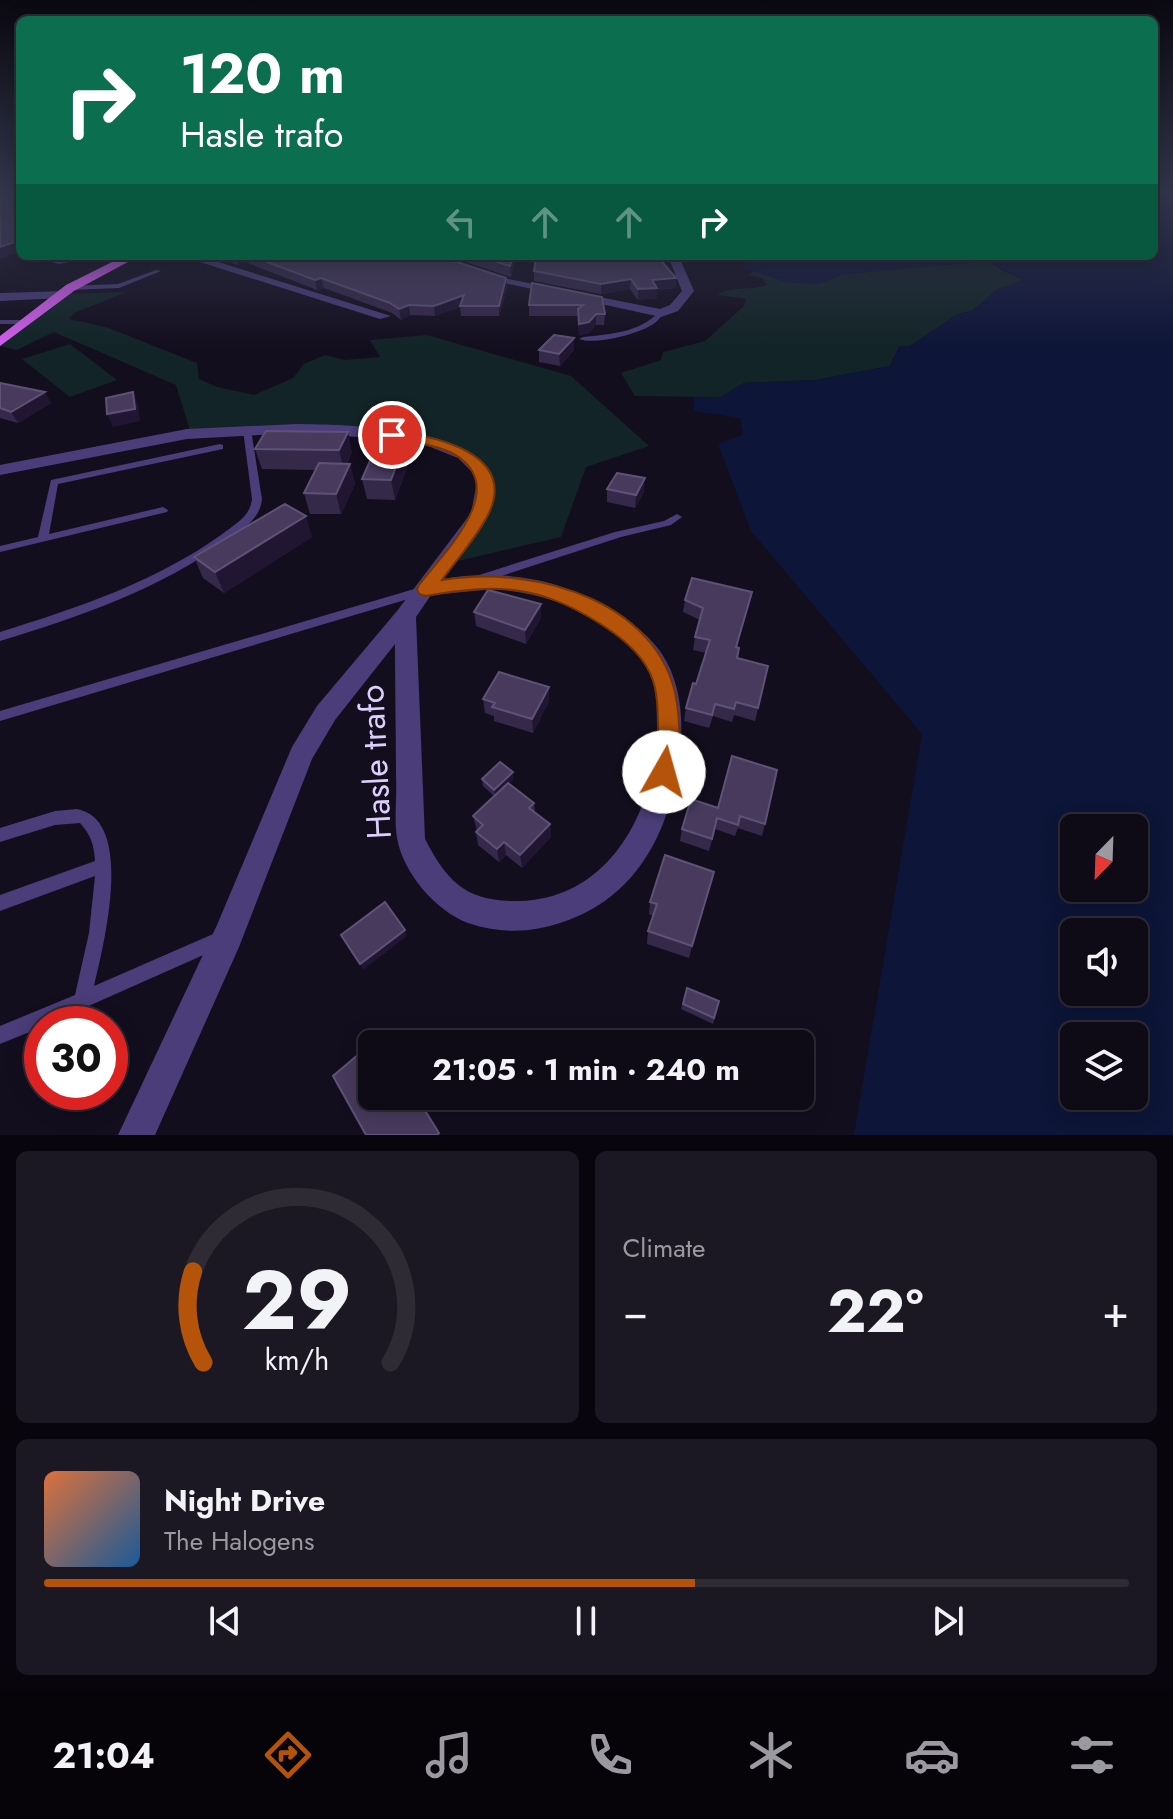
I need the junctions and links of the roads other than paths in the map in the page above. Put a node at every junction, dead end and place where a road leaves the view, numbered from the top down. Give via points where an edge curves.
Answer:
1 (50, 260) edge
2 (71, 260) edge
3 (124, 260) edge
4 (200, 260) edge
5 (680, 260) edge
6 (158, 271) dead end
7 (473, 274) edge
8 (66, 291) junction
9 (0, 297) edge
10 (661, 313) junction
11 (385, 316) dead end
12 (0, 322) edge
13 (25, 322) junction
14 (583, 339) dead end
15 (0, 342) edge
16 (247, 430) junction
17 (220, 447) dead end
18 (0, 470) edge
19 (163, 510) dead end
20 (677, 517) dead end
21 (43, 537) junction
22 (0, 549) edge
23 (471, 582) junction
24 (426, 589) junction
25 (405, 616) junction
26 (0, 637) edge
27 (0, 716) edge
28 (0, 835) edge
29 (102, 866) junction
30 (0, 903) edge
31 (228, 936) junction
32 (82, 1001) junction
33 (0, 1035) edge
34 (136, 1135) edge

1 - 2 lane
3 - 8 main road
4 - 11 street
5 - 10 street via 688,291 674,308
6 - 8 lane via 119,286
7 - 10 street
8 - 9 street
8 - 13 main road
10 - 14 lane via 631,330
12 - 13 lane
13 - 15 main road
16 - 18 street, Hasle trafo via 185,435
16 - 24 street, Hasle trafo via 392,435 464,454 482,472 486,497 480,514
16 - 26 lane via 257,499 248,520 170,574
17 - 21 lane via 54,482
19 - 21 lane
20 - 23 lane, Hasle trafo
21 - 22 lane
23 - 24 street, Hasle trafo
23 - 25 street, Hasle trafo via 521,584 584,603 645,647 666,687 668,752 650,823 623,868 573,904 517,919 460,905 426,873 411,840
24 - 25 street, Hasle trafo
24 - 27 lane
25 - 31 street, Hasle trafo via 311,735
28 - 29 lane via 82,816 98,835
29 - 30 lane
29 - 32 lane via 101,922
31 - 32 lane
31 - 34 street, Hasle trafo
32 - 33 lane

